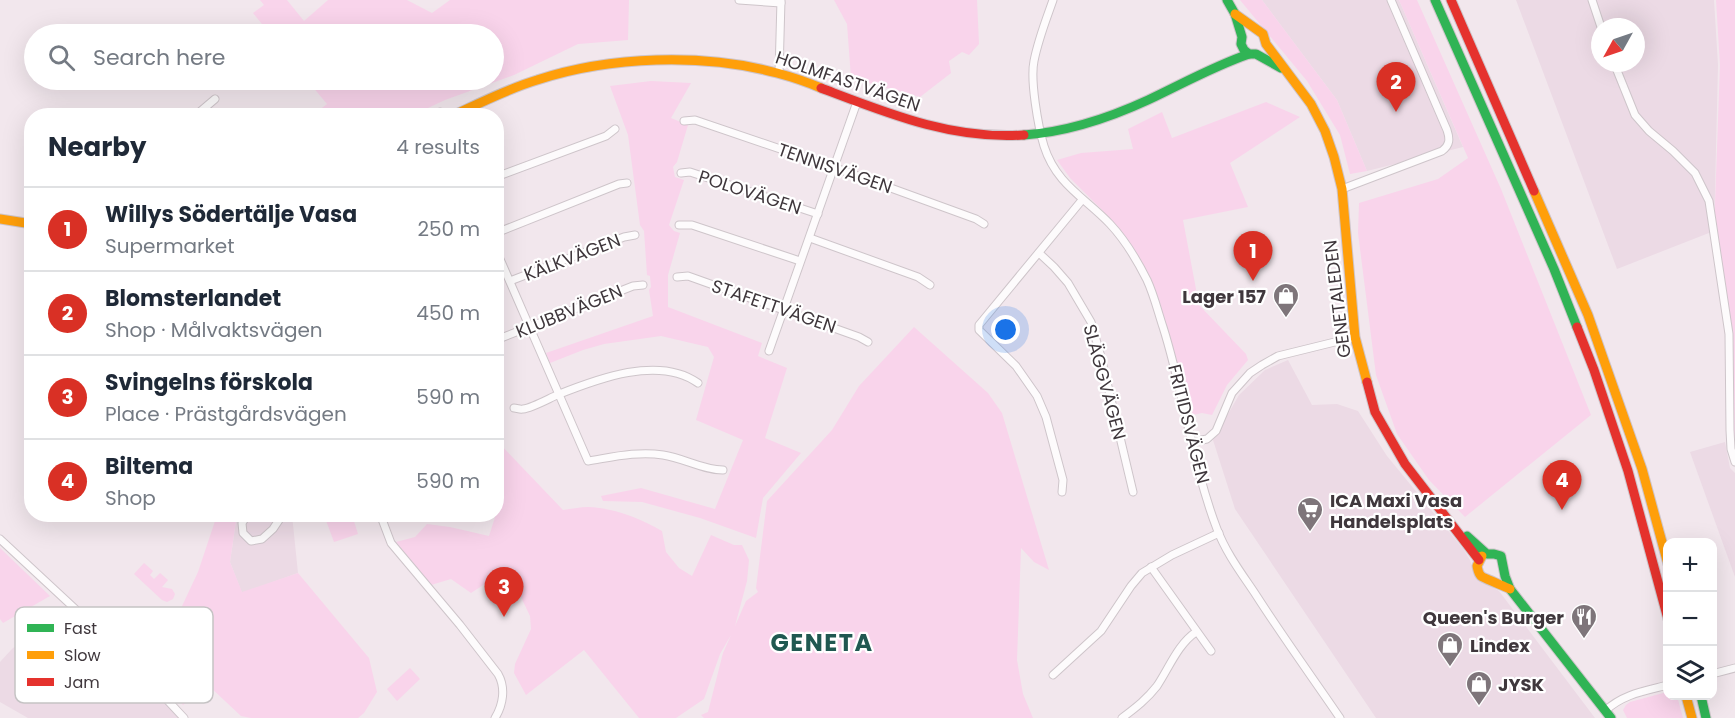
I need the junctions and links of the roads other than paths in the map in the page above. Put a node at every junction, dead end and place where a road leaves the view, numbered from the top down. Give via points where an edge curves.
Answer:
1 (739, 0) edge
2 (1053, 0) edge
3 (1227, 0) edge
4 (1391, 0) edge
5 (1436, 0) edge
6 (1451, 0) edge
7 (1592, 0) edge
8 (781, 2) edge
9 (1235, 14) junction
10 (1598, 18) edge
11 (1257, 30) junction
12 (1241, 40) junction
13 (1266, 44) junction
14 (1253, 54) junction
15 (1227, 61) junction
16 (1284, 70) junction
17 (1618, 72) edge
18 (779, 73) junction
19 (215, 99) dead end
20 (857, 102) junction
21 (204, 108) edge
22 (471, 108) edge
23 (684, 121) dead end
24 (615, 129) dead end
25 (1041, 134) junction
26 (833, 167) junction
27 (681, 173) dead end
28 (504, 174) edge
29 (627, 183) dead end
30 (1342, 189) junction
31 (1082, 200) junction
32 (818, 214) junction
33 (0, 219) edge
34 (24, 223) edge
35 (984, 224) dead end
36 (679, 225) dead end
37 (504, 230) edge
38 (635, 234) dead end
39 (810, 238) junction
40 (1039, 253) junction
41 (800, 261) junction
42 (504, 270) edge
43 (677, 277) dead end
44 (510, 281) junction
45 (643, 285) dead end
46 (930, 285) dead end
47 (784, 310) junction
48 (530, 327) junction
49 (504, 337) edge
50 (1355, 337) junction
51 (868, 342) dead end
52 (769, 351) dead end
53 (698, 383) dead end
54 (558, 395) junction
55 (514, 408) dead end
56 (1192, 442) junction
57 (1735, 462) edge
58 (723, 470) dead end
59 (1062, 492) dead end
60 (1133, 492) dead end
61 (243, 522) edge
62 (278, 522) edge
63 (383, 522) edge
64 (1219, 533) junction
65 (0, 538) edge
66 (1663, 546) edge
67 (1483, 557) junction
68 (1151, 567) junction
69 (1503, 573) junction
70 (1495, 580) junction
71 (1510, 590) junction
72 (1663, 601) edge
73 (74, 607) edge
74 (1196, 632) junction
75 (1211, 651) dead end
76 (1735, 668) edge
77 (1717, 673) edge
78 (1053, 675) dead end
79 (1663, 686) edge
80 (1687, 700) edge
81 (1702, 700) edge
82 (170, 703) edge
83 (1608, 714) edge
84 (184, 718) edge
85 (495, 718) edge
86 (1122, 718) edge
87 (1340, 718) edge
88 (1692, 718) edge
89 (1706, 718) edge

1 - 8 street
2 - 25 street, FRITIDSVÄGEN via 1034,61
3 - 9 main road, GENETALEDEN
4 - 30 street via 1448,130 1449,141 1442,151
5 - 72 main road via 1594,370 1641,516
6 - 66 main road via 1588,315 1642,469
7 - 10 street
8 - 18 street
9 - 11 main road, GENETALEDEN
9 - 12 main road, GENETALEDEN
11 - 12 main road via 1250,30
11 - 13 main road, GENETALEDEN
12 - 14 main road, GENETALEDEN via 1244,50
12 - 15 main road, HOLMFASTVÄGEN
13 - 14 main road via 1262,51
13 - 16 main road, GENETALEDEN
14 - 15 main road, HOLMFASTVÄGEN
14 - 16 main road, GENETALEDEN
15 - 25 main road, HOLMFASTVÄGEN via 1134,106
16 - 30 main road, GENETALEDEN via 1311,104 1325,131
17 - 57 street via 1635,115 1695,173 1708,201 1729,334 1730,430
18 - 20 main road, HOLMFASTVÄGEN
18 - 22 main road, HOLMFASTVÄGEN via 719,63 639,61 558,74
19 - 21 street
20 - 25 main road, HOLMFASTVÄGEN via 956,133
20 - 26 street
23 - 26 street, TENNISVÄGEN via 695,120
24 - 28 street via 606,136
25 - 31 street, FRITIDSVÄGEN via 1053,168
26 - 32 street
26 - 35 street, TENNISVÄGEN
27 - 32 street, POLOVÄGEN via 690,172
29 - 37 street
30 - 50 main road, GENETALEDEN
31 - 40 street
31 - 56 street, FRITIDSVÄGEN via 1110,224 1149,283
32 - 39 street
33 - 34 main road
36 - 41 street via 692,225
38 - 44 street, KÄLKVÄGEN
39 - 41 street
39 - 46 street via 918,277
40 - 59 street via 979,325 979,330 1016,366 1036,396 1046,417 1063,480
40 - 60 street, SLÄGGVÄGEN via 1068,283 1091,322
41 - 47 street
42 - 44 street
43 - 47 street, STAFETTVÄGEN via 688,276
44 - 48 street
45 - 48 street, KLUBBVÄGEN
47 - 51 street, STAFETTVÄGEN
47 - 52 street
48 - 49 street, KLUBBVÄGEN
48 - 54 street
50 - 56 street via 1278,356 1262,364 1232,393 1216,431 1207,439
50 - 67 main road, GENETALEDEN via 1375,412 1405,464
53 - 54 street via 688,376 652,370 624,373
54 - 55 street via 523,409
54 - 58 street via 588,461 642,453
56 - 64 street, FRITIDSVÄGEN
61 - 62 street via 243,534 251,541 262,539
63 - 85 street via 391,543 502,681 502,699
64 - 68 street
64 - 87 street, FRITIDSVÄGEN via 1262,605
65 - 73 street
67 - 69 main road, GENETALEDEN via 1495,554 1502,558
67 - 70 main road, GENETALEDEN via 1477,568 1480,576
68 - 74 street
68 - 78 street via 1131,586 1101,631
69 - 70 main road
69 - 71 main road, GENETALEDEN
70 - 71 main road, GENETALEDEN
71 - 83 main road, GENETALEDEN
74 - 75 street
74 - 86 street via 1183,644 1148,698
76 - 77 street
79 - 83 street via 1614,702
80 - 88 main road
81 - 89 main road
82 - 84 street

